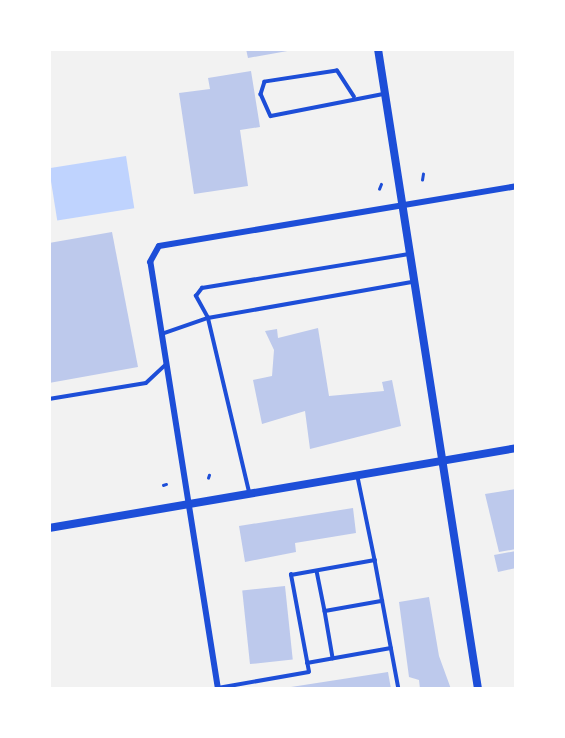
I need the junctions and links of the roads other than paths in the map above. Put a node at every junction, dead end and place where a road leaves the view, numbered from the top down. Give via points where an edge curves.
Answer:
1 (378, 49) edge
2 (385, 94) junction
3 (354, 97) junction
4 (516, 186) edge
5 (404, 201) junction
6 (412, 254) junction
7 (415, 281) junction
8 (208, 318) junction
9 (162, 334) junction
10 (167, 364) junction
11 (49, 399) edge
12 (516, 448) edge
13 (444, 461) junction
14 (358, 477) junction
15 (250, 494) junction
16 (188, 504) junction
17 (49, 528) edge
18 (375, 560) junction
19 (317, 571) junction
20 (383, 601) junction
21 (325, 611) junction
22 (391, 648) junction
23 (333, 658) junction
24 (307, 663) junction
25 (218, 688) edge
26 (399, 689) edge
27 (478, 689) edge

1 - 2 street
2 - 3 lane
2 - 5 street
3 - 3 lane via 337,71 265,82 261,94 271,116 349,105
4 - 5 street
5 - 6 street
5 - 9 street via 159,246 150,262
6 - 7 street
6 - 8 lane via 202,288 198,308
7 - 8 lane
7 - 13 street
8 - 9 lane
8 - 15 lane
9 - 10 street
10 - 11 lane via 146,383
10 - 16 street
12 - 13 street
13 - 14 street
13 - 27 street
14 - 15 street
14 - 18 lane
15 - 16 street
16 - 17 street
16 - 25 street
18 - 19 lane
18 - 20 lane
19 - 21 lane
19 - 24 lane via 291,575
20 - 21 lane
20 - 22 lane
21 - 23 lane
22 - 23 lane
22 - 26 lane
23 - 24 lane
24 - 25 lane via 309,672

